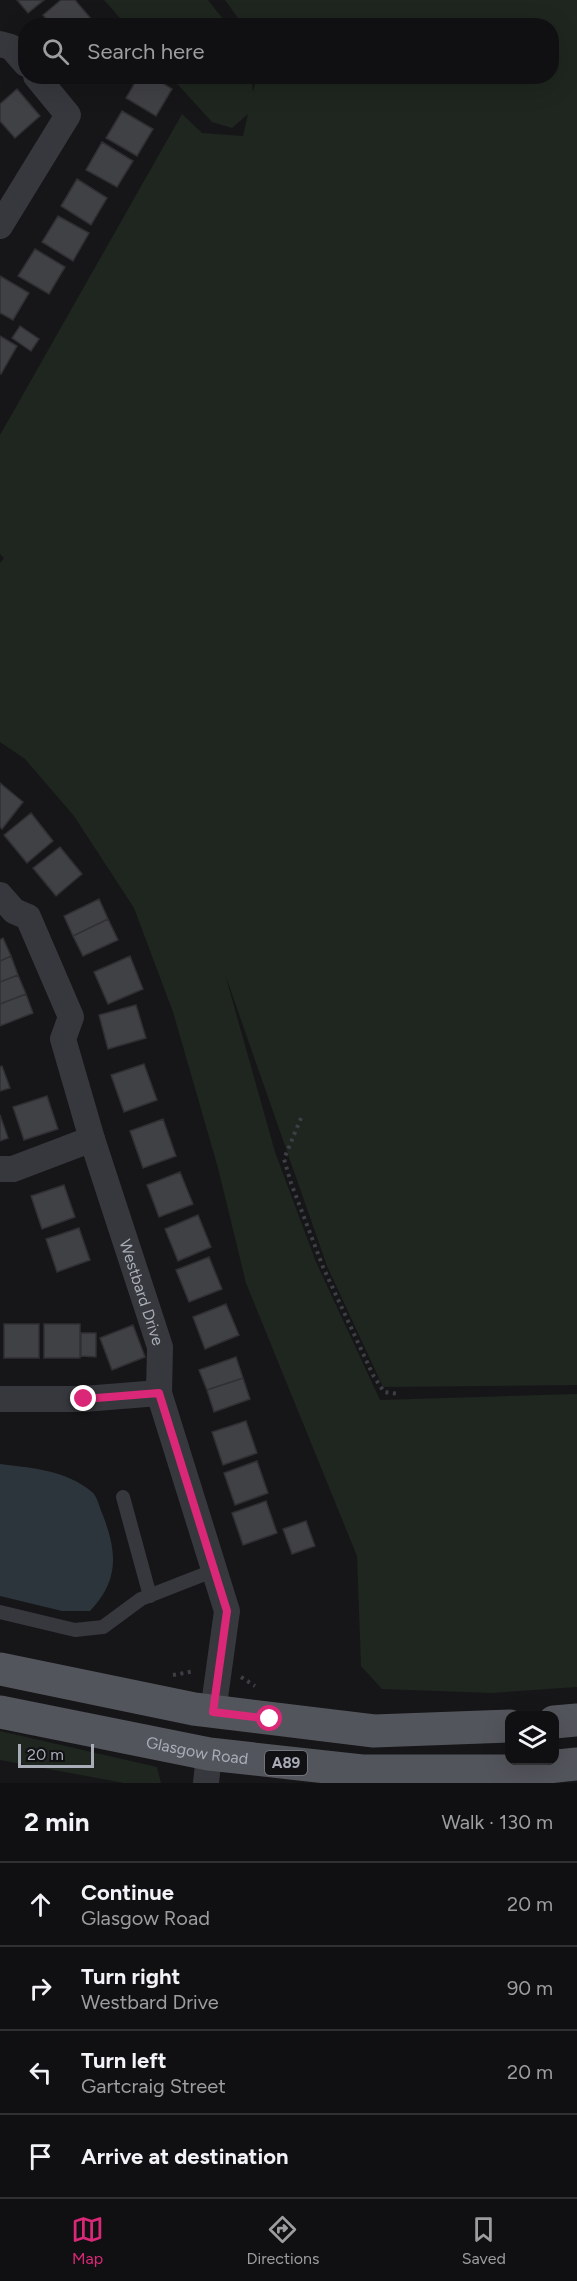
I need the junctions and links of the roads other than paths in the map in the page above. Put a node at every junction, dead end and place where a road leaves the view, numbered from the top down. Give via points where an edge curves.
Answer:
1 (0, 44) edge
2 (18, 55) edge
3 (42, 84) edge
4 (0, 226) edge
5 (0, 895) edge
6 (92, 1139) junction
7 (0, 1169) edge
8 (159, 1393) junction
9 (0, 1399) edge
10 (123, 1497) dead end
11 (214, 1570) junction
12 (150, 1596) junction
13 (0, 1612) edge
14 (0, 1669) edge
15 (0, 1712) edge
16 (213, 1712) junction
17 (577, 1720) edge
18 (559, 1722) edge
19 (505, 1726) edge
20 (577, 1764) edge
21 (207, 1769) edge

1 - 2 street via 11,47
3 - 4 street via 68,116
5 - 6 street, Westbard Drive via 14,910 28,917 71,1017 63,1039
6 - 7 street via 13,1168
6 - 8 street, Westbard Drive via 160,1347
8 - 9 street via 84,1399
8 - 11 street, Westbard Drive
10 - 12 lane
11 - 12 lane
11 - 16 street, Westbard Drive via 227,1611
12 - 13 lane via 103,1627 94,1628 75,1630
14 - 16 main road
15 - 21 main road, Glasgow Road / A89
16 - 19 main road via 374,1731
16 - 21 main road
17 - 18 main road
20 - 21 main road, Glasgow Road / A89 via 509,1771

